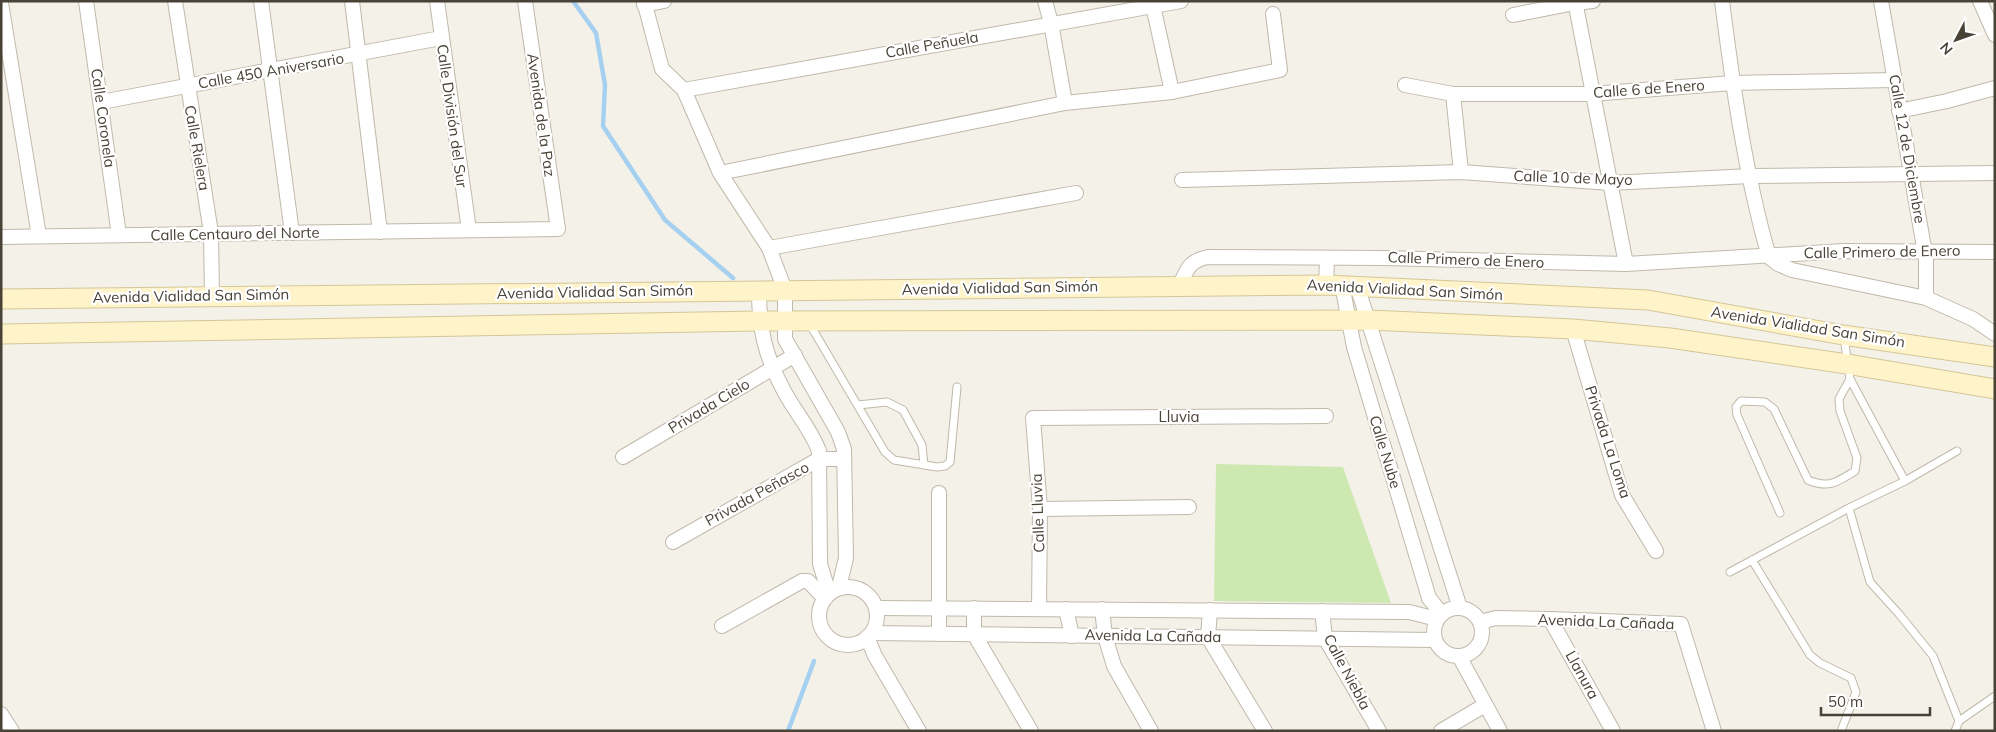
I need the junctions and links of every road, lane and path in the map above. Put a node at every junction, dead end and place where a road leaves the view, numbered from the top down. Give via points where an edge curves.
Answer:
1 (86, 1) edge
2 (175, 1) edge
3 (261, 1) edge
4 (352, 1) edge
5 (437, 1) edge
6 (525, 1) edge
7 (664, 1) edge
8 (1045, 1) edge
9 (1181, 1) edge
10 (1593, 1) edge
11 (1722, 1) edge
12 (1880, 1) edge
13 (1980, 1) edge
14 (1575, 2) edge
15 (1, 3) edge
16 (644, 3) edge
17 (1153, 4) edge
18 (1273, 14) dead end
19 (1513, 15) dead end
20 (1051, 23) junction
21 (1995, 34) edge
22 (441, 38) junction
23 (359, 55) junction
24 (271, 70) junction
25 (1894, 80) junction
26 (1732, 82) junction
27 (1405, 85) dead end
28 (187, 86) junction
29 (1995, 88) edge
30 (684, 90) junction
31 (1172, 92) junction
32 (1453, 94) junction
33 (1592, 94) junction
34 (101, 102) junction
35 (1065, 103) junction
36 (1899, 111) junction
37 (1461, 172) junction
38 (720, 173) junction
39 (1995, 173) edge
40 (1911, 174) junction
41 (1750, 176) junction
42 (1182, 180) dead end
43 (1610, 183) junction
44 (1076, 193) dead end
45 (558, 229) joint
46 (468, 230) junction
47 (380, 232) junction
48 (211, 233) junction
49 (292, 233) junction
50 (119, 235) junction
51 (38, 236) junction
52 (1, 237) edge
53 (769, 248) junction
54 (1924, 251) junction
55 (1995, 252) edge
56 (1770, 257) junction
57 (1327, 259) junction
58 (1626, 264) junction
59 (1342, 285) junction
60 (1179, 287) junction
61 (785, 290) junction
62 (759, 291) junction
63 (212, 296) junction
64 (1926, 298) junction
65 (1, 299) edge
66 (1347, 320) junction
67 (1368, 320) junction
68 (759, 321) junction
69 (785, 321) junction
70 (808, 321) junction
71 (1573, 329) junction
72 (1, 334) edge
73 (1844, 334) junction
74 (1995, 334) edge
75 (795, 355) junction
76 (1995, 357) edge
77 (773, 367) junction
78 (1848, 372) junction
79 (1993, 384) edge
80 (957, 386) dead end
81 (858, 405) junction
82 (1326, 416) dead end
83 (1032, 418) joint
84 (1957, 451) dead end
85 (623, 458) dead end
86 (844, 458) junction
87 (819, 459) junction
88 (924, 465) junction
89 (1906, 481) junction
90 (939, 493) dead end
91 (1189, 507) dead end
92 (1849, 508) junction
93 (1040, 509) junction
94 (1780, 513) dead end
95 (673, 542) dead end
96 (1656, 551) dead end
97 (1752, 560) junction
98 (1730, 572) dead end
99 (831, 593) junction
100 (876, 608) junction
101 (939, 608) junction
102 (974, 608) junction
103 (1460, 608) junction
104 (1039, 609) junction
105 (1066, 609) junction
106 (1102, 609) junction
107 (1210, 610) junction
108 (1322, 611) junction
109 (1439, 616) junction
110 (1550, 619) junction
111 (1480, 622) junction
112 (722, 626) dead end
113 (938, 634) junction
114 (974, 634) junction
115 (869, 635) junction
116 (1072, 636) junction
117 (1105, 636) junction
118 (1208, 637) junction
119 (1325, 638) junction
120 (1435, 640) junction
121 (1459, 656) junction
122 (1995, 696) edge
123 (1485, 704) junction
124 (1, 714) edge
125 (1959, 721) junction
126 (12, 731) edge
127 (918, 731) edge
128 (1031, 731) edge
129 (1151, 731) edge
130 (1266, 731) edge
131 (1379, 731) edge
132 (1441, 731) edge
133 (1500, 731) edge
134 (1613, 731) edge
135 (1714, 731) edge
136 (1841, 731) edge
137 (1954, 731) edge

1 - 34 street, Calle Coronela
2 - 28 street, Calle Rielera
3 - 24 street
4 - 23 street
5 - 22 street, Calle División del Sur
6 - 45 street, Avenida de la Paz
7 - 16 street
8 - 20 street
9 - 17 street, Calle Peñuela
10 - 14 street
11 - 26 street
12 - 25 street, Calle 12 de Diciembre
13 - 21 street
14 - 19 street
14 - 33 street
15 - 51 street
16 - 30 street via 662,70
17 - 20 street, Calle Peñuela
17 - 31 street
18 - 31 street via 1280,70
20 - 30 street, Calle Peñuela
20 - 35 street
22 - 23 street, Calle 450 Aniversario
22 - 46 street, Calle División del Sur
23 - 24 street, Calle 450 Aniversario
23 - 47 street
24 - 28 street, Calle 450 Aniversario
24 - 49 street
25 - 26 street, Calle 6 de Enero
25 - 36 street, Calle 12 de Diciembre
26 - 33 street, Calle 6 de Enero
26 - 41 street
27 - 32 street, Calle 6 de Enero
28 - 34 street, Calle 450 Aniversario
28 - 48 street, Calle Rielera
29 - 36 street
30 - 38 street
31 - 35 street
32 - 33 street, Calle 6 de Enero
32 - 37 street
33 - 43 street
34 - 50 street, Calle Coronela
35 - 38 street
36 - 40 street, Calle 12 de Diciembre
37 - 42 street, Calle 10 de Mayo
37 - 43 street, Calle 10 de Mayo
38 - 53 street
39 - 40 street, Calle 10 de Mayo
40 - 41 street, Calle 10 de Mayo
40 - 54 street, Calle 12 de Diciembre
41 - 43 street, Calle 10 de Mayo
41 - 56 street
43 - 58 street
44 - 53 street
45 - 46 street, Calle Centauro del Norte
46 - 47 street, Calle Centauro del Norte
47 - 49 street, Calle Centauro del Norte
48 - 49 street, Calle Centauro del Norte
48 - 50 street, Calle Centauro del Norte
48 - 63 street, Calle Rielera
50 - 51 street, Calle Centauro del Norte
51 - 52 street, Calle Centauro del Norte
53 - 61 street
54 - 55 street, Calle Primero de Enero
54 - 56 street, Calle Primero de Enero via 1844,251
54 - 64 street, Calle 12 de Diciembre
56 - 58 street, Calle Primero de Enero
56 - 64 street, Calle Primero de Enero via 1792,270
57 - 58 street, Calle Primero de Enero
57 - 59 street
57 - 60 street, Calle Primero de Enero via 1196,259
59 - 60 main road, Avenida Vialidad San Simón
59 - 66 street, Calle Nube
59 - 67 street, Calle Nube
59 - 73 main road, Avenida Vialidad San Simón via 1648,300
60 - 61 main road, Avenida Vialidad San Simón
61 - 62 main road, Avenida Vialidad San Simón
61 - 69 street
62 - 63 main road, Avenida Vialidad San Simón
62 - 68 street
63 - 65 main road, Avenida Vialidad San Simón
64 - 74 street, Calle Primero de Enero
66 - 67 main road, Avenida Vialidad San Simón
66 - 70 main road, Avenida Vialidad San Simón
66 - 109 street, Calle Nube via 1429,598
67 - 71 main road, Avenida Vialidad San Simón
67 - 103 street, Calle Nube
68 - 69 main road, Avenida Vialidad San Simón
68 - 72 main road, Avenida Vialidad San Simón
68 - 77 street
69 - 70 main road, Avenida Vialidad San Simón
69 - 75 street via 785,339
70 - 81 lane
71 - 78 main road, Avenida Vialidad San Simón via 1670,338
71 - 96 street, Privada La Loma via 1622,495
73 - 76 main road, Avenida Vialidad San Simón
73 - 78 lane
75 - 77 street, Privada Cielo
75 - 86 street via 838,432
77 - 85 street, Privada Cielo
77 - 87 street via 784,392 814,439
78 - 79 main road, Avenida Vialidad San Simón
78 - 89 lane
78 - 94 lane via 1840,411 1857,458 1855,471 1839,481 1822,485 1808,480 1774,409 1765,402 1741,401 1736,407
80 - 88 lane via 950,462 938,467
81 - 88 lane via 885,452 894,460
81 - 88 lane via 887,402 903,410 922,445
82 - 83 street, Lluvia
83 - 93 street, Calle Lluvia
84 - 89 lane
86 - 87 street, Privada Peñasco
86 - 99 street via 846,558
87 - 95 street, Privada Peñasco
87 - 99 street via 820,564
89 - 92 lane
90 - 101 street
91 - 93 street
92 - 97 lane
92 - 125 lane via 1870,582 1933,656
93 - 104 street, Calle Lluvia
97 - 98 lane
97 - 136 lane via 1810,655 1852,678 1856,692
99 - 100 street via 851,586 869,596
99 - 112 street via 802,581
99 - 115 street via 820,606 819,618 822,629 831,640 842,645 855,644
100 - 101 street, Avenida La Cañada
100 - 115 street via 876,623
101 - 102 street, Avenida La Cañada
101 - 113 street
102 - 104 street, Avenida La Cañada
102 - 114 street
103 - 109 street via 1449,609
103 - 111 street via 1470,611
104 - 105 street, Avenida La Cañada
105 - 106 street, Avenida La Cañada
105 - 116 street
106 - 107 street, Avenida La Cañada
106 - 117 street
107 - 108 street, Avenida La Cañada
107 - 118 street
108 - 109 street, Avenida La Cañada via 1409,612
108 - 119 street, Calle Niebla
109 - 120 street via 1434,627
110 - 111 street, Avenida La Cañada via 1496,618
110 - 134 street, Llanura
110 - 135 street, Avenida La Cañada via 1681,624
111 - 121 street via 1480,640 1474,649
113 - 114 street, Avenida La Cañada
113 - 115 street, Avenida La Cañada
114 - 116 street, Avenida La Cañada
114 - 128 street
115 - 127 street via 876,656
116 - 117 street, Avenida La Cañada
117 - 118 street, Avenida La Cañada
117 - 129 street via 1114,666
118 - 119 street, Avenida La Cañada
118 - 130 street
119 - 120 street, Avenida La Cañada
119 - 131 street, Calle Niebla
120 - 121 street via 1448,654
121 - 123 street
122 - 125 lane
123 - 132 street
123 - 133 street
124 - 126 street
125 - 137 lane

